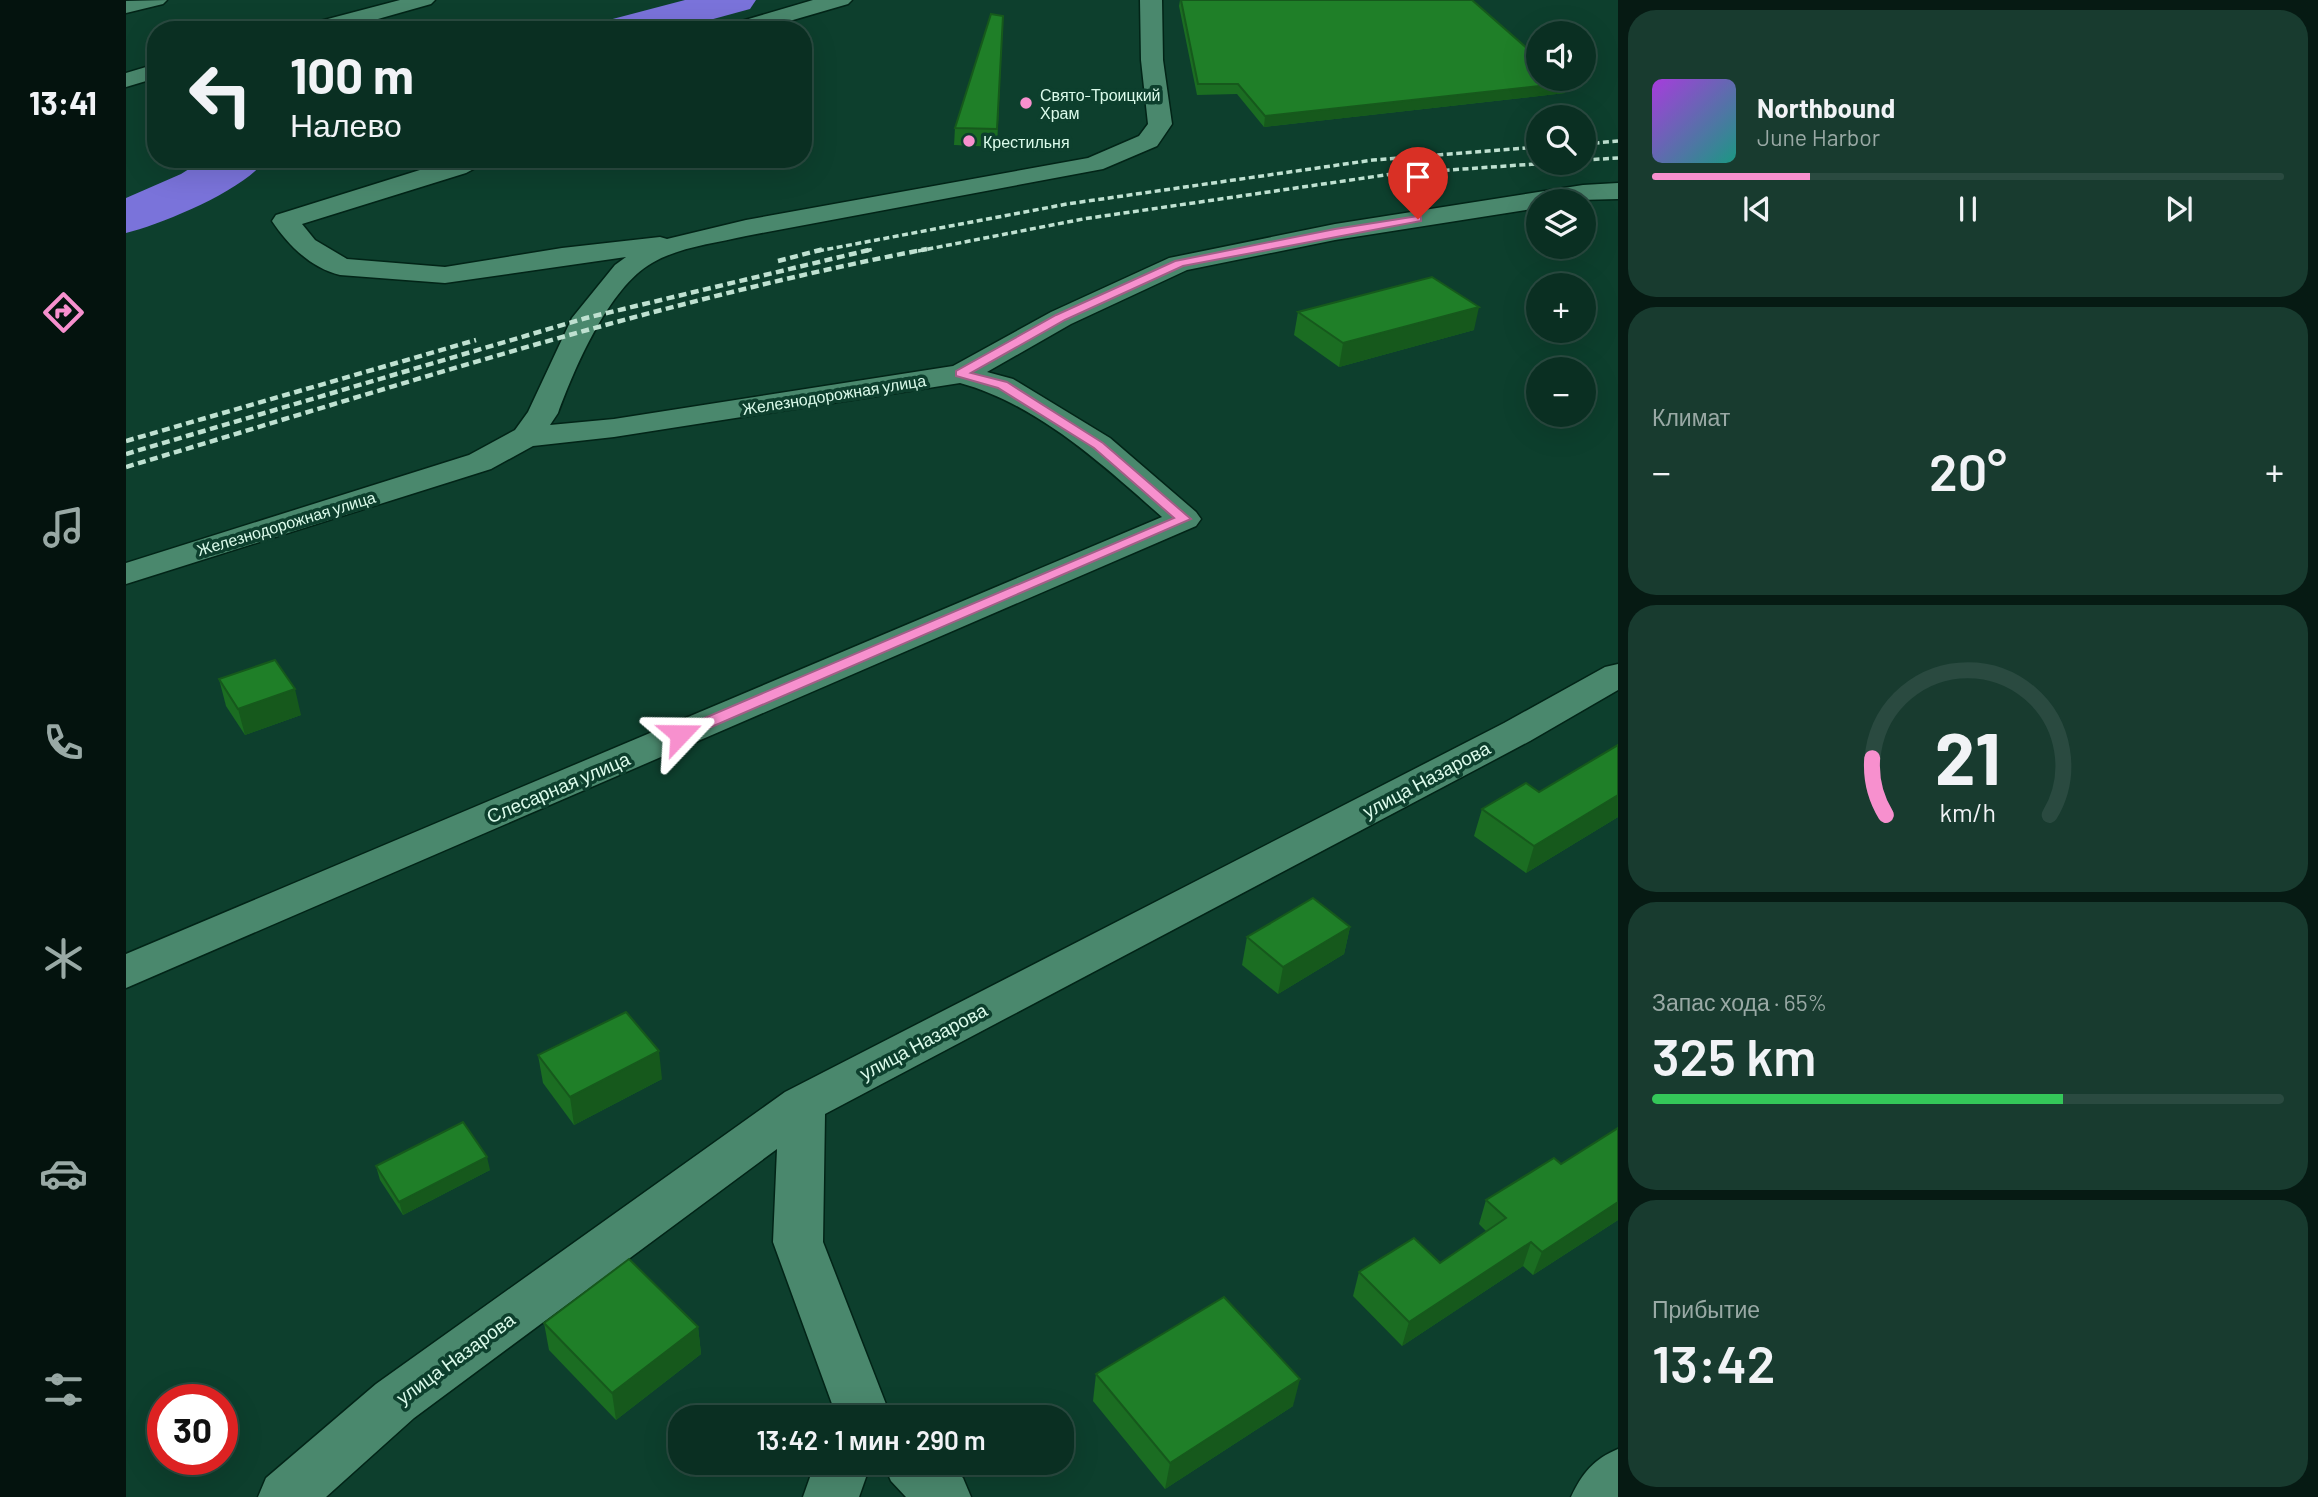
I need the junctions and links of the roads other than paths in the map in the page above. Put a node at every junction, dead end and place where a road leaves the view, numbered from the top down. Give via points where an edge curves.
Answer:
1 (156, 0) edge
2 (424, 0) edge
3 (841, 0) edge
4 (1151, 0) edge
5 (126, 8) edge
6 (346, 21) edge
7 (765, 21) edge
8 (147, 74) edge
9 (126, 80) edge
10 (457, 168) edge
11 (1618, 191) edge
12 (681, 243) junction
13 (961, 374) junction
14 (526, 437) junction
15 (126, 573) edge
16 (1618, 675) edge
17 (126, 972) edge
18 (802, 1105) junction
19 (859, 1405) edge
20 (839, 1475) edge
21 (922, 1475) edge
22 (1618, 1475) edge
23 (286, 1497) edge
24 (831, 1497) edge
25 (943, 1497) edge
26 (1599, 1497) edge

1 - 5 street
2 - 6 street
3 - 7 street
4 - 12 street via 1160,124 1148,141 1094,164
8 - 9 street
10 - 12 street via 285,221 306,246 340,267 445,275
11 - 13 street, Железнодорожная улица via 1335,232 1179,264 1060,318
12 - 14 street via 642,257 586,318 543,413
13 - 14 street, Железнодорожная улица via 614,428
13 - 17 street, Слесарная улица via 1002,385 1098,445 1184,519
14 - 15 street, Железнодорожная улица via 480,462
16 - 18 street, улица Назарова
18 - 19 street via 798,1242
18 - 23 street, улица Назарова via 395,1401
20 - 24 street
21 - 25 street
22 - 26 street

